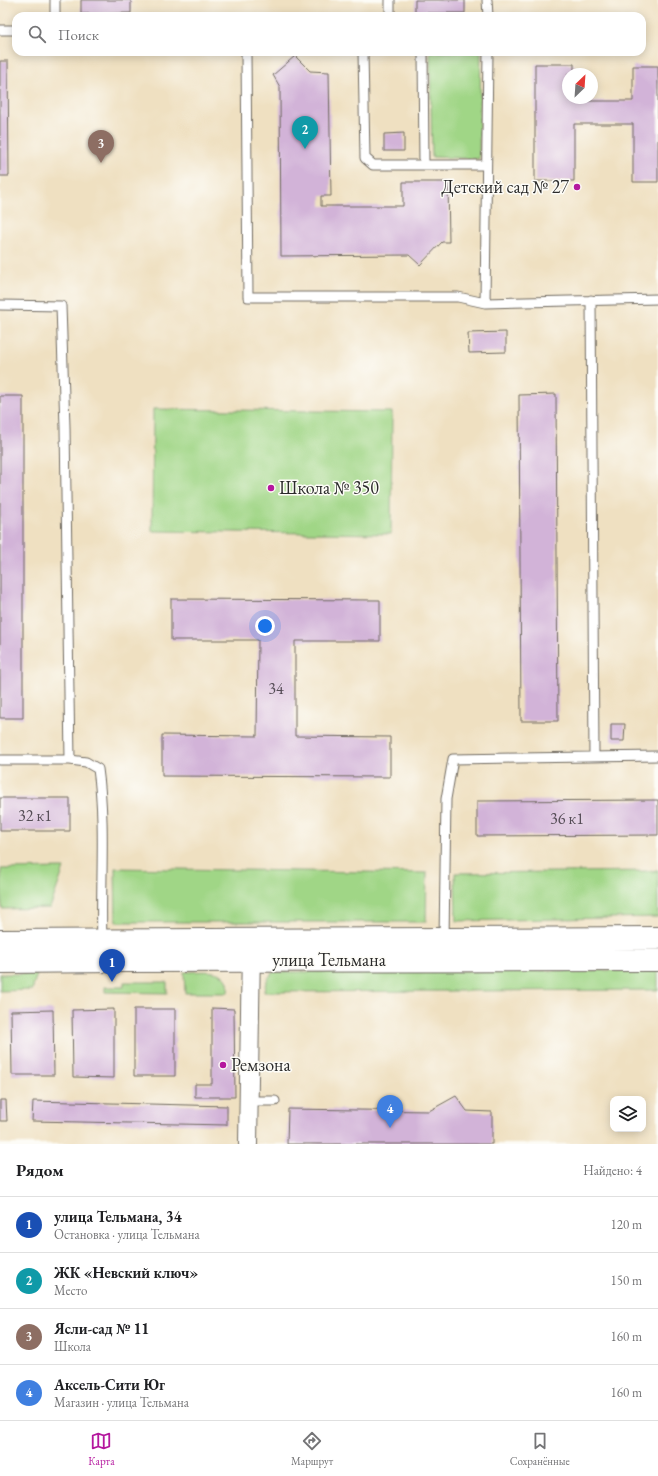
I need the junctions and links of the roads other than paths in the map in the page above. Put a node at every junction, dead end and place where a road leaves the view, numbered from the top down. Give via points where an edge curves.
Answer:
1 (55, 0) edge
2 (390, 0) edge
3 (487, 0) edge
4 (55, 12) edge
5 (390, 12) edge
6 (488, 12) edge
7 (0, 30) edge
8 (12, 30) edge
9 (246, 56) edge
10 (363, 56) edge
11 (422, 56) edge
12 (488, 56) edge
13 (424, 165) junction
14 (486, 165) junction
15 (658, 299) edge
16 (591, 300) junction
17 (485, 303) junction
18 (0, 305) edge
19 (594, 756) junction
20 (658, 756) edge
21 (0, 760) edge
22 (70, 760) junction
23 (658, 938) edge
24 (102, 940) junction
25 (0, 941) edge
26 (251, 950) junction
27 (444, 950) junction
28 (658, 960) edge
29 (0, 962) edge
30 (248, 1101) junction
31 (275, 1101) dead end
32 (248, 1144) edge

1 - 4 lane
2 - 5 lane
3 - 6 lane
7 - 8 lane
9 - 17 lane via 248,297 458,296
10 - 13 lane via 365,158 373,165
11 - 13 lane
12 - 14 lane
13 - 14 lane
14 - 17 lane
15 - 16 lane
16 - 17 lane
16 - 19 lane
18 - 22 lane via 61,306
19 - 20 lane
19 - 27 lane via 454,759 446,799
21 - 22 lane
22 - 24 lane via 86,762 98,770
23 - 27 street, улица Тельмана
24 - 25 street, улица Тельмана
24 - 26 street, улица Тельмана
26 - 27 street, улица Тельмана
26 - 29 street, улица Тельмана
26 - 30 street
27 - 28 street, улица Тельмана
30 - 31 lane
30 - 32 street

